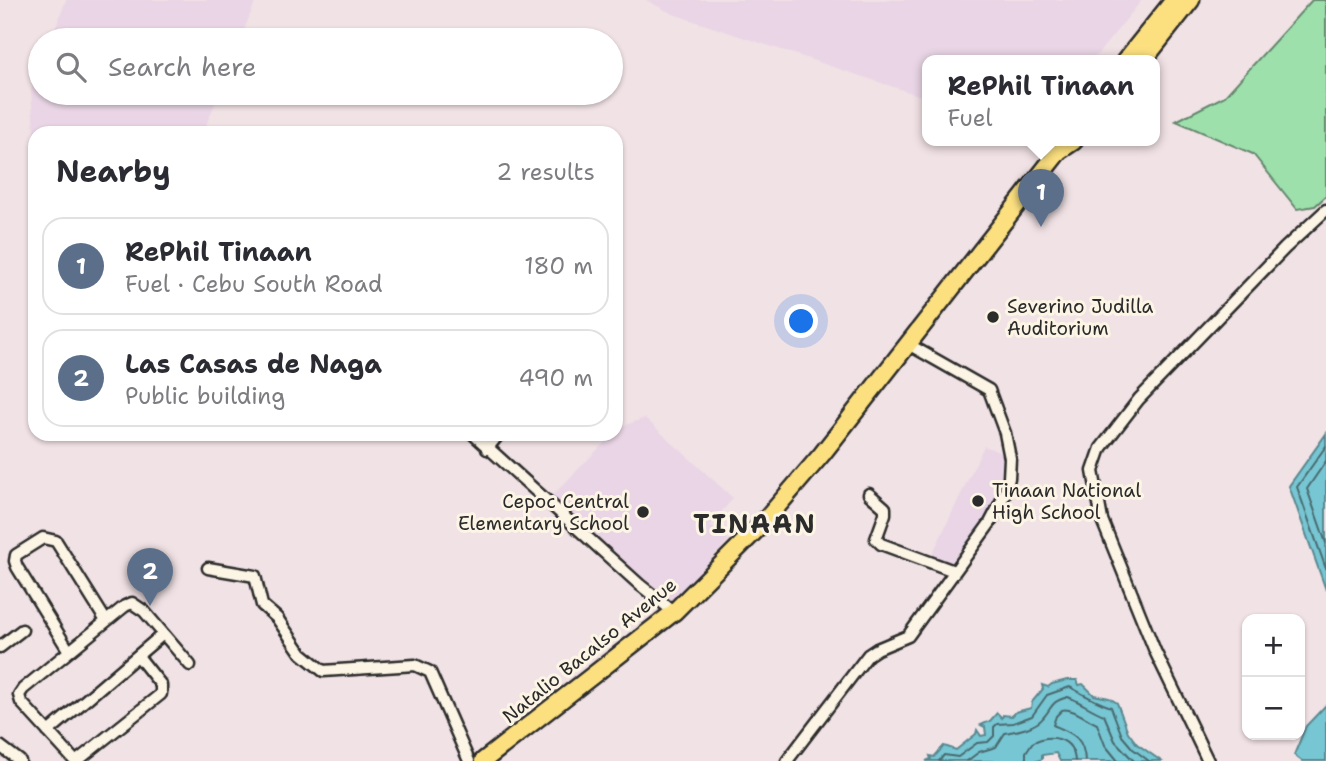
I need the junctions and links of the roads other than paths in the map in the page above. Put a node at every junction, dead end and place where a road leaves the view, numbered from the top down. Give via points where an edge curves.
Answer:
1 (1174, 0) edge
2 (1191, 0) edge
3 (1130, 55) edge
4 (1148, 55) edge
5 (1061, 146) edge
6 (1326, 210) edge
7 (908, 344) junction
8 (480, 441) edge
9 (493, 441) edge
10 (487, 449) junction
11 (869, 494) dead end
12 (208, 568) dead end
13 (954, 571) junction
14 (674, 612) junction
15 (106, 621) junction
16 (22, 630) dead end
17 (163, 634) junction
18 (0, 647) edge
19 (69, 651) junction
20 (138, 656) junction
21 (190, 665) dead end
22 (48, 732) junction
23 (0, 746) edge
24 (20, 761) edge
25 (76, 761) edge
26 (470, 761) edge
27 (483, 761) edge
28 (787, 761) edge
29 (1208, 761) edge

1 - 3 highway
2 - 4 highway
5 - 7 highway, Natalio Bacalso Avenue
6 - 29 street via 1139,399 1101,448 1093,471 1102,520 1155,651
7 - 13 street via 989,390 1005,433 1010,458 1005,494 990,523
7 - 14 highway, Natalio Bacalso Avenue via 763,523
8 - 10 street
9 - 10 street
10 - 14 street
11 - 13 street via 885,508 876,539 881,544
12 - 26 street via 255,576 262,606 277,618 301,653 323,671 415,665 430,672
13 - 28 street via 908,636 868,655
14 - 27 highway, Natalio Bacalso Avenue
15 - 17 street via 132,603
15 - 19 street
15 - 19 street via 56,541 43,538 16,555 17,567
16 - 18 street
17 - 20 street
17 - 21 street
19 - 22 street via 19,695
20 - 22 street
20 - 25 street via 161,685 161,694
22 - 25 street
23 - 24 street

